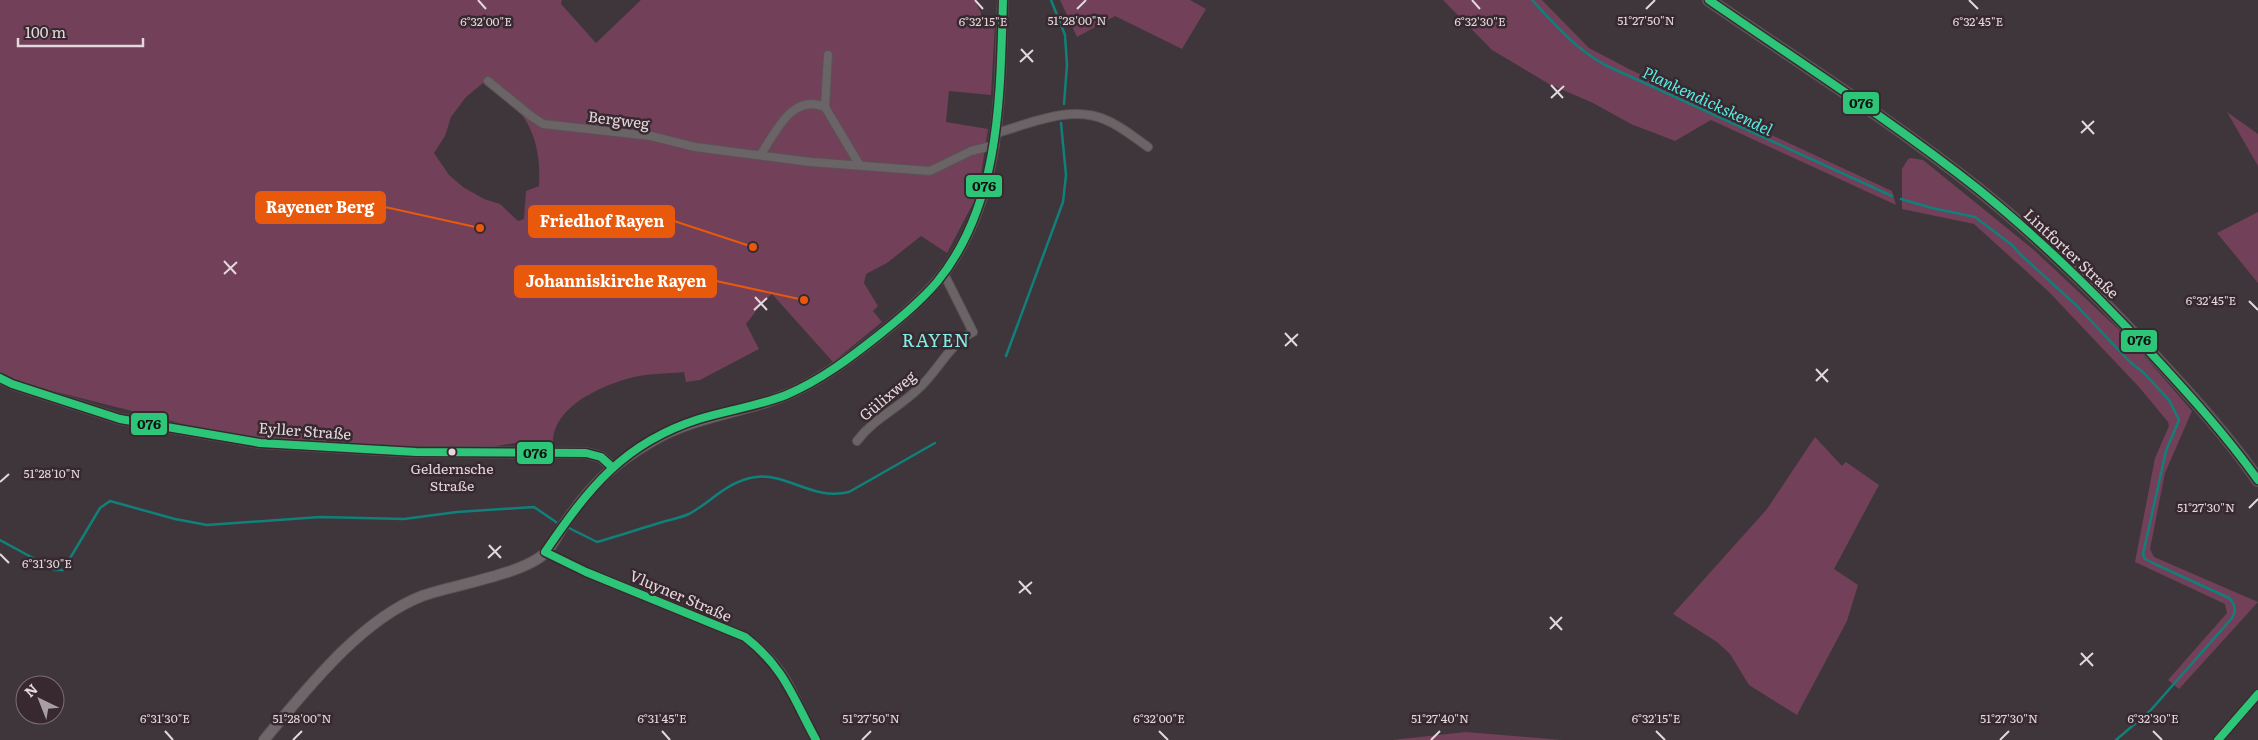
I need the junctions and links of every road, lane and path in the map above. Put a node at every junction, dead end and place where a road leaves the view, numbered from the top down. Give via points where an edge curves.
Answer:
1 (1003, 0) edge
2 (1709, 0) edge
3 (828, 55) dead end
4 (488, 81) dead end
5 (825, 106) junction
6 (996, 133) junction
7 (995, 145) junction
8 (1148, 147) dead end
9 (761, 154) junction
10 (859, 164) junction
11 (944, 274) junction
12 (0, 378) edge
13 (857, 441) dead end
14 (612, 467) junction
15 (2258, 480) edge
16 (545, 552) junction
17 (2258, 694) edge
18 (264, 740) edge
19 (816, 740) edge
20 (2218, 740) edge

1 - 6 main road
2 - 15 main road, Lintforter Straße via 1913,141 1978,189 2043,244 2122,320 2189,393
3 - 5 street
4 - 9 street, Bergweg via 543,124 651,136 695,147
5 - 9 street via 799,105 791,110
5 - 10 street
6 - 7 main road
6 - 8 street via 1074,113 1106,120
7 - 10 street, Bergweg via 971,151 930,171
7 - 11 main road via 986,188 970,230
9 - 10 street, Bergweg via 811,162
11 - 13 street, Gülixweg via 973,332 962,338 919,389 867,428
11 - 14 main road via 918,302 859,351 803,387 772,400 688,423 655,439
12 - 14 main road, Eyller Straße via 120,419 260,443 416,452 586,453 602,456
14 - 16 main road via 581,502
16 - 18 main road via 517,568 422,596 367,628
16 - 19 street, Vluyner Straße via 745,637 778,668
17 - 20 street

